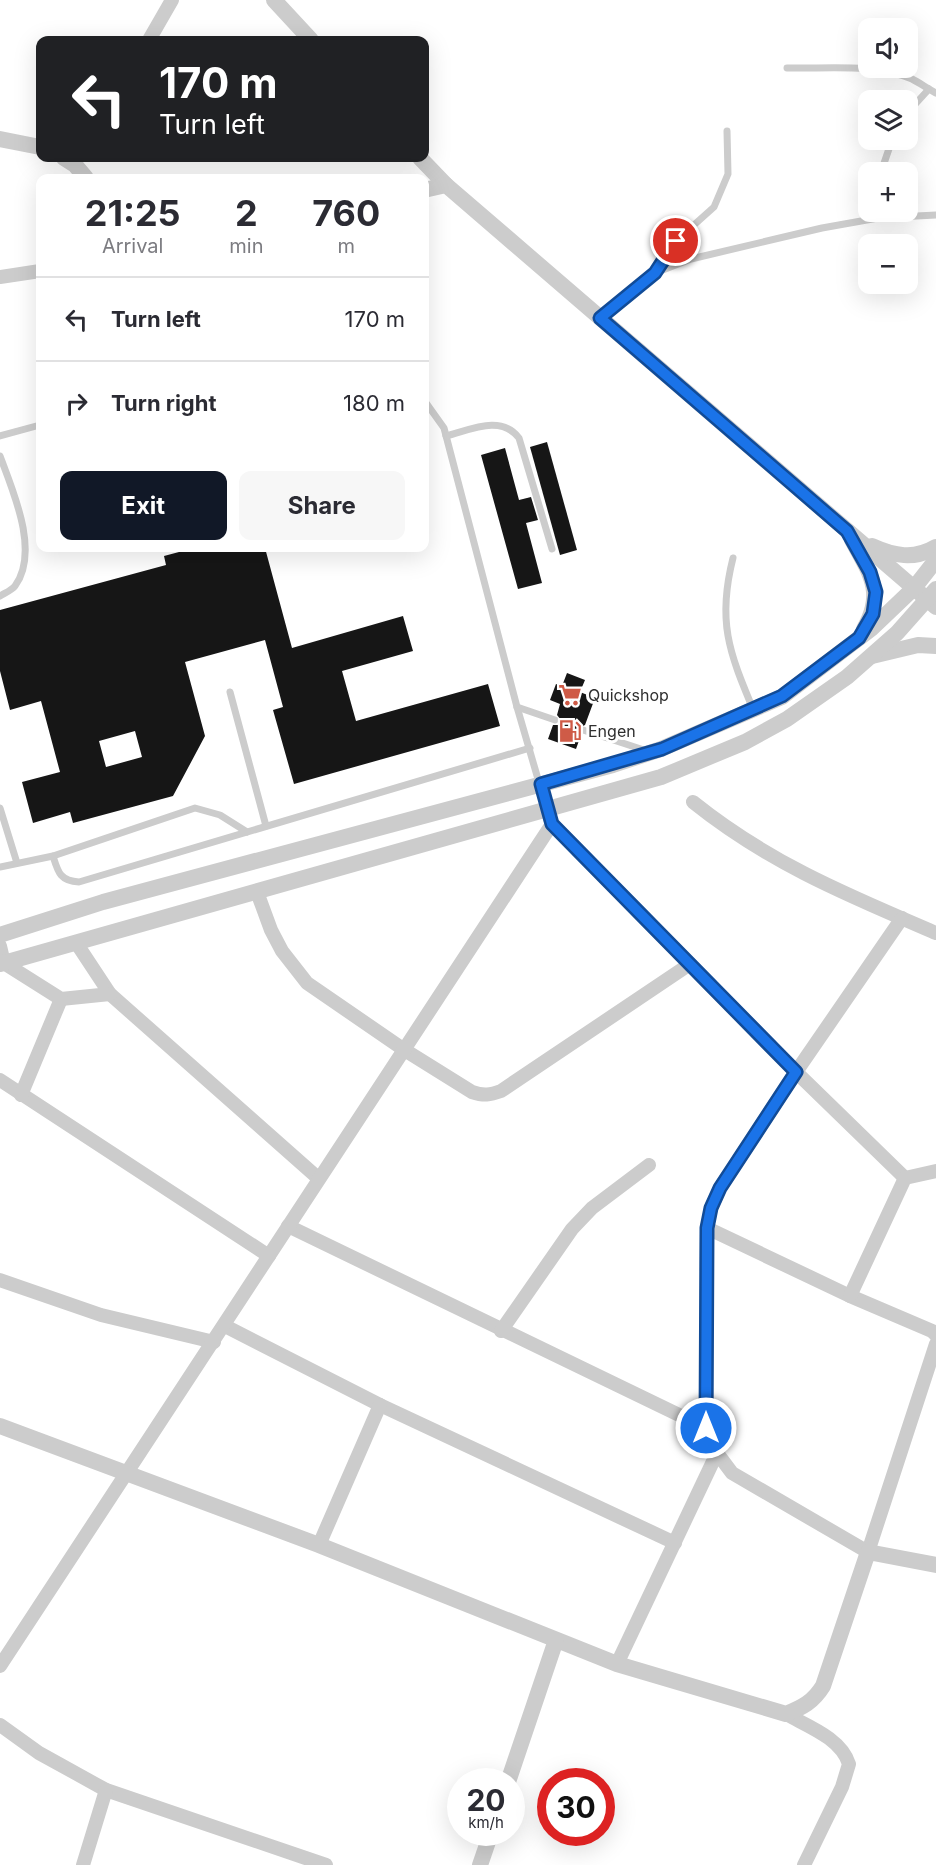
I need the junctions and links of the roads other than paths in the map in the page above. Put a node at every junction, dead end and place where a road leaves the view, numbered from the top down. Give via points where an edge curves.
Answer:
1 (172, 0) edge
2 (265, 0) edge
3 (274, 0) edge
4 (286, 14) junction
5 (151, 36) edge
6 (307, 36) edge
7 (787, 68) dead end
8 (933, 91) edge
9 (918, 104) edge
10 (727, 131) dead end
11 (0, 139) edge
12 (36, 146) edge
13 (424, 162) edge
14 (446, 185) junction
15 (429, 189) edge
16 (936, 215) edge
17 (918, 216) edge
18 (858, 222) edge
19 (36, 272) edge
20 (655, 273) junction
21 (0, 277) edge
22 (600, 318) junction
23 (429, 406) edge
24 (36, 426) edge
25 (0, 436) edge
26 (446, 436) junction
27 (0, 456) edge
28 (854, 536) junction
29 (936, 547) edge
30 (552, 549) dead end
31 (733, 558) dead end
32 (936, 560) edge
33 (0, 596) edge
34 (928, 596) edge
35 (859, 638) junction
36 (936, 646) edge
37 (869, 657) junction
38 (230, 692) dead end
39 (517, 707) junction
40 (753, 709) junction
41 (555, 720) dead end
42 (583, 730) dead end
43 (530, 748) junction
44 (652, 752) junction
45 (541, 784) junction
46 (693, 802) dead end
47 (0, 808) edge
48 (549, 817) junction
49 (266, 826) junction
50 (247, 832) junction
51 (52, 856) junction
52 (17, 863) junction
53 (0, 867) edge
54 (257, 892) junction
55 (902, 918) junction
56 (936, 933) edge
57 (0, 935) edge
58 (77, 944) junction
59 (1, 958) edge
60 (690, 964) junction
61 (110, 994) junction
62 (61, 999) junction
63 (403, 1049) junction
64 (796, 1072) junction
65 (0, 1080) edge
66 (21, 1095) junction
67 (649, 1165) dead end
68 (936, 1170) edge
69 (318, 1178) junction
70 (905, 1178) junction
71 (288, 1226) junction
72 (707, 1228) junction
73 (269, 1256) junction
74 (0, 1280) edge
75 (850, 1296) junction
76 (225, 1326) junction
77 (501, 1331) junction
78 (936, 1335) edge
79 (214, 1342) junction
80 (936, 1344) edge
81 (380, 1405) junction
82 (0, 1426) edge
83 (706, 1428) junction
84 (717, 1453) junction
85 (128, 1474) junction
86 (675, 1544) junction
87 (319, 1545) junction
88 (868, 1552) junction
89 (936, 1565) edge
90 (556, 1640) junction
91 (617, 1664) junction
92 (0, 1666) edge
93 (786, 1714) junction
94 (0, 1725) edge
95 (513, 1768) edge
96 (106, 1790) junction
97 (487, 1846) edge
98 (83, 1865) edge
99 (326, 1865) edge
100 (480, 1865) edge
101 (804, 1865) edge

1 - 5 street
2 - 4 street
3 - 4 street
4 - 6 street
7 - 8 lane via 889,72
8 - 9 lane
10 - 20 lane via 728,174 714,207 676,241
11 - 12 street
13 - 14 street
14 - 15 street
14 - 22 street
16 - 17 lane
18 - 20 lane via 691,259
19 - 21 street
20 - 22 lane
22 - 28 street
23 - 26 lane
24 - 25 lane
26 - 30 lane via 496,424 512,429 519,438
26 - 39 lane
27 - 33 lane via 16,498 26,545 23,573 14,588
28 - 29 street via 896,555 913,556
28 - 34 street
28 - 35 street via 876,592 873,614
31 - 40 lane via 725,616 728,642
32 - 34 street
34 - 35 street
34 - 37 street via 897,633
35 - 40 street via 782,696
36 - 37 street via 918,645
37 - 48 street via 787,719 745,742
38 - 49 lane
39 - 41 lane
39 - 43 lane
40 - 44 street
42 - 44 lane
43 - 45 lane
43 - 49 lane
44 - 45 street
45 - 48 lane
45 - 57 street via 115,899
46 - 55 street via 724,827 794,870
47 - 52 lane
48 - 54 street
48 - 60 street
48 - 63 street
49 - 50 lane
50 - 51 lane via 220,815 195,808
50 - 51 lane via 79,882 68,882 59,875
51 - 52 lane
52 - 53 lane
54 - 58 street
54 - 63 street via 270,930 307,983
55 - 56 street
55 - 64 street
58 - 59 street
58 - 61 street
59 - 62 street
60 - 63 street via 489,1096 472,1092
60 - 64 street
61 - 62 street
61 - 69 street
62 - 66 street
63 - 69 street
64 - 70 street
64 - 72 street via 720,1188
65 - 66 street
66 - 73 street
67 - 77 street via 592,1208 572,1229
68 - 70 street
69 - 71 street
70 - 75 street
71 - 73 street
71 - 77 street
72 - 75 street
72 - 83 street
73 - 76 street
74 - 79 street via 101,1315
75 - 78 street
76 - 79 street
76 - 81 street
77 - 83 street
79 - 85 street
80 - 88 street
81 - 86 street
81 - 87 street
82 - 85 street
83 - 84 street
84 - 86 street
84 - 88 street via 732,1473
85 - 87 street
85 - 92 street
86 - 91 street
87 - 90 street
88 - 89 street
88 - 93 street via 823,1686 806,1706
90 - 91 street
90 - 95 street
91 - 93 street
93 - 101 street via 834,1742 849,1764 842,1788
94 - 96 street via 39,1753
96 - 98 street
96 - 99 street
97 - 100 street

